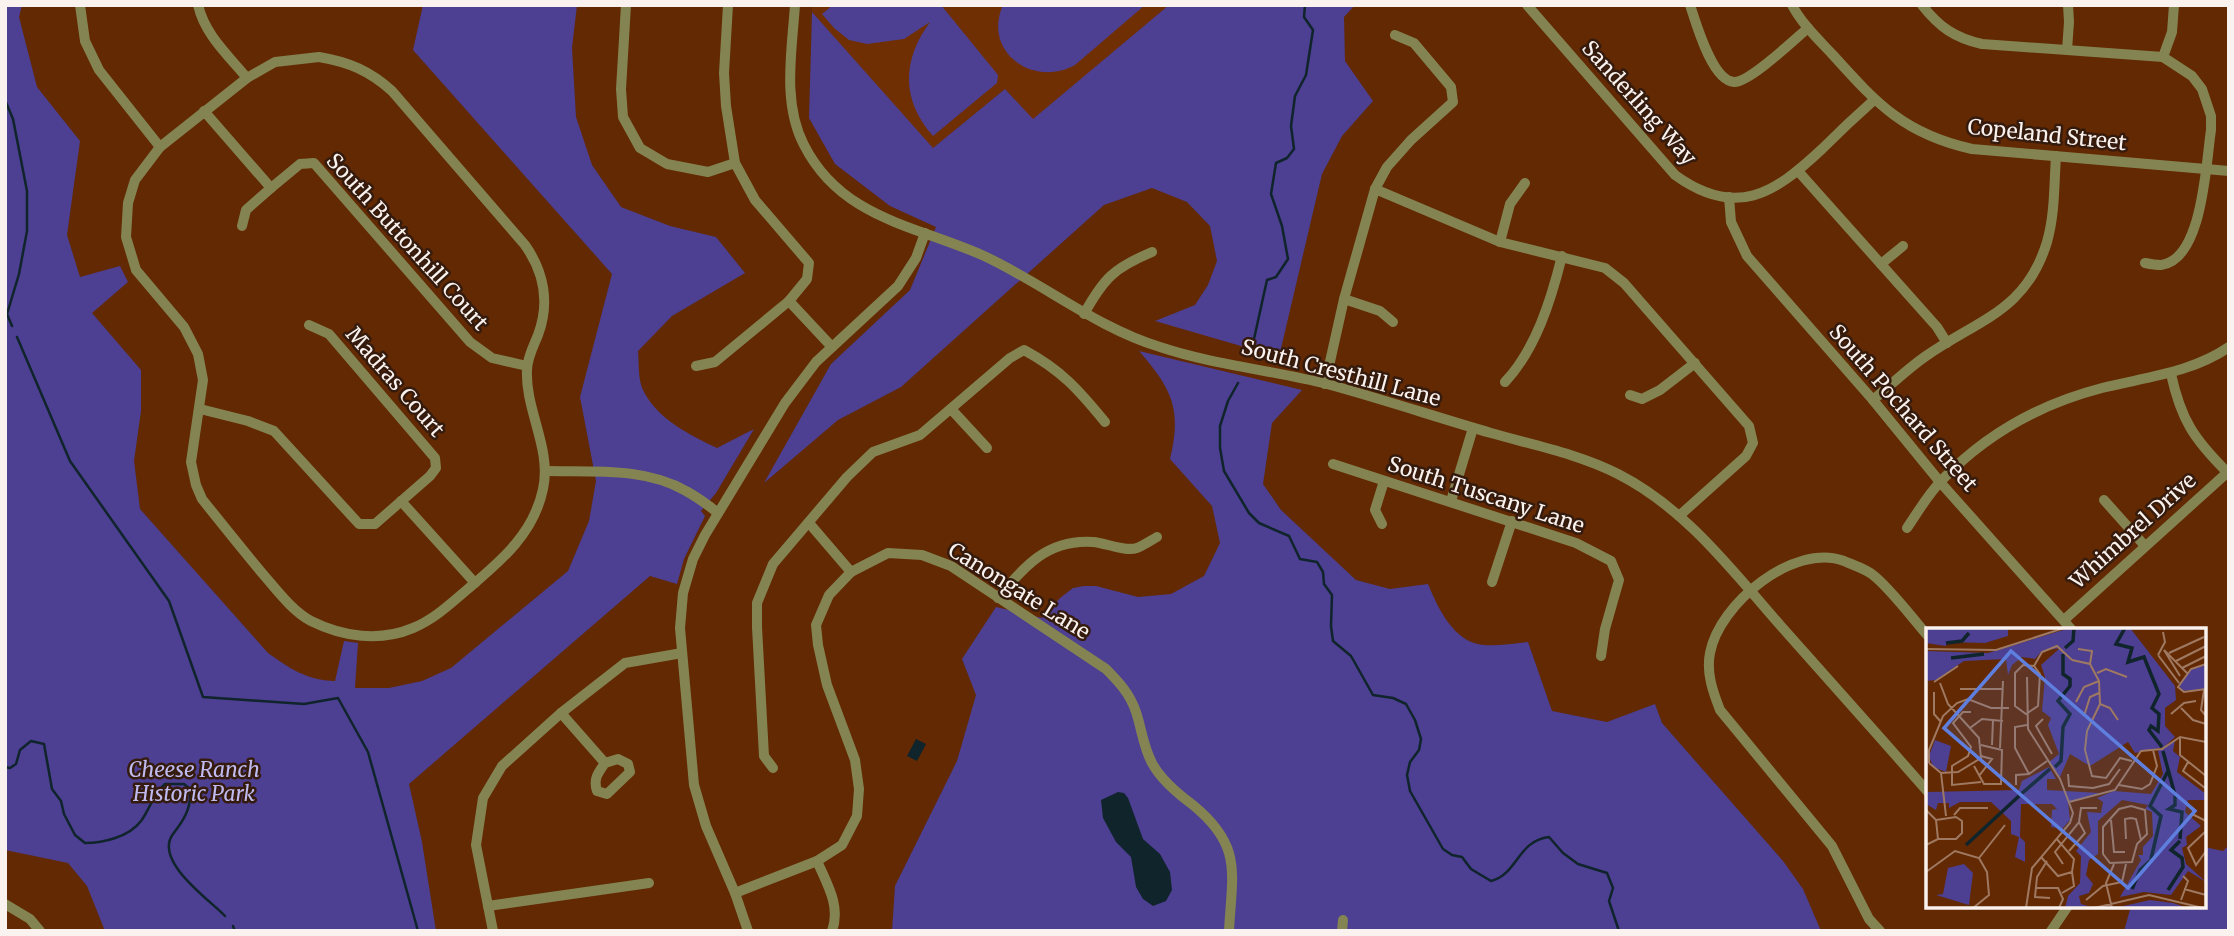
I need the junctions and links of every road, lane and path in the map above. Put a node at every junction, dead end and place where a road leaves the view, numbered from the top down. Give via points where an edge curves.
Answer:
1 (80, 5) edge
2 (198, 5) edge
3 (626, 5) edge
4 (728, 5) edge
5 (795, 5) edge
6 (1527, 5) edge
7 (1690, 5) edge
8 (1792, 5) edge
9 (1922, 5) edge
10 (2068, 5) edge
11 (2174, 5) edge
12 (1808, 28) junction
13 (1395, 35) dead end
14 (2067, 50) junction
15 (2163, 57) junction
16 (247, 78) junction
17 (1874, 100) junction
18 (204, 111) junction
19 (160, 148) junction
20 (2056, 156) junction
21 (735, 163) junction
22 (2205, 169) junction
23 (1798, 171) junction
24 (2229, 171) edge
25 (1525, 183) dead end
26 (271, 188) junction
27 (1375, 189) junction
28 (1729, 197) junction
29 (242, 226) dead end
30 (925, 233) junction
31 (1500, 242) junction
32 (1903, 246) dead end
33 (1152, 252) dead end
34 (1562, 256) junction
35 (2145, 263) dead end
36 (1881, 264) junction
37 (1344, 299) junction
38 (789, 301) junction
39 (1084, 314) junction
40 (1392, 322) dead end
41 (309, 325) dead end
42 (1947, 343) junction
43 (2229, 346) edge
44 (832, 347) junction
45 (1695, 363) junction
46 (527, 366) junction
47 (696, 366) dead end
48 (2171, 374) junction
49 (1505, 382) dead end
50 (1325, 384) junction
51 (1630, 396) dead end
52 (1873, 400) junction
53 (200, 409) junction
54 (951, 410) junction
55 (1104, 422) dead end
56 (1473, 428) junction
57 (987, 448) dead end
58 (1333, 464) dead end
59 (546, 471) junction
60 (2228, 471) edge
61 (1384, 481) junction
62 (1940, 482) junction
63 (2104, 500) dead end
64 (401, 501) junction
65 (1451, 501) junction
66 (718, 513) junction
67 (1679, 516) junction
68 (1512, 521) junction
69 (809, 523) junction
70 (1382, 524) dead end
71 (1907, 528) dead end
72 (1157, 537) dead end
73 (2145, 546) junction
74 (851, 572) junction
75 (1492, 582) dead end
76 (475, 583) junction
77 (1750, 590) junction
78 (998, 598) junction
79 (2064, 620) junction
80 (2070, 628) edge
81 (1926, 634) edge
82 (818, 645) junction
83 (831, 645) dead end
84 (682, 653) junction
85 (1601, 656) dead end
86 (561, 713) junction
87 (606, 763) dead end
88 (772, 768) dead end
89 (1926, 790) edge
90 (817, 861) junction
91 (649, 883) dead end
92 (735, 893) junction
93 (5, 904) edge
94 (488, 906) junction
95 (2067, 908) edge
96 (40, 931) edge
97 (493, 931) edge
98 (748, 931) edge
99 (832, 931) edge
100 (1230, 931) edge
101 (1880, 931) edge
102 (2050, 931) edge

1 - 19 street via 85,41 99,70
2 - 16 street via 214,40
3 - 21 street via 623,117 640,148 667,164 708,172
4 - 21 street via 724,73
5 - 30 street, South Cresthill Lane via 791,99 804,145 848,198 882,218
6 - 28 street, Sanderling Way via 1675,175 1703,192
7 - 12 street via 1716,67 1735,82 1744,80
8 - 12 street, Copeland Street
9 - 14 street via 1934,21 1963,40
10 - 14 street
11 - 15 street via 2172,32
12 - 17 street, Copeland Street
13 - 27 street via 1414,43 1451,87 1452,102 1411,139
14 - 15 street
15 - 22 street via 2192,76 2208,102 2211,130
16 - 18 street
16 - 46 street via 275,62 319,57 357,66 392,92 533,256 543,283 544,312
17 - 20 street, Copeland Street via 1913,129 1954,145
17 - 23 street, Sanderling Way
18 - 19 street
18 - 26 street
19 - 53 street via 135,180 126,237 136,271 184,327 198,354 203,380
20 - 22 street, Copeland Street
20 - 42 street via 2051,221 2034,274 2003,309
21 - 38 street via 755,200 809,263 807,279
22 - 24 street, Copeland Street
22 - 35 street via 2190,242 2163,265
23 - 28 street, Sanderling Way via 1759,195
23 - 36 street
25 - 31 street via 1510,204
26 - 29 street, South Buttonhill Court via 246,210
26 - 46 street, South Buttonhill Court via 300,164 314,163 470,342 492,358
27 - 31 street
27 - 37 street
28 - 52 street, South Pochard Street via 1731,222 1747,256
30 - 39 street, South Cresthill Lane via 1000,264
30 - 44 street via 898,286
31 - 34 street
32 - 36 street
33 - 39 street via 1124,264 1100,285
34 - 45 street via 1605,268
34 - 49 street via 1551,299 1520,367
36 - 42 street
37 - 40 street via 1380,311
37 - 50 street
38 - 44 street
38 - 47 street via 715,362
39 - 50 street, South Cresthill Lane via 1160,348
41 - 64 street, Madras Court via 329,334 435,458 436,468
42 - 52 street
43 - 48 street
44 - 66 street via 802,378
45 - 51 street via 1660,390 1642,399
45 - 67 street via 1749,426 1753,443 1746,456
46 - 59 street via 527,391
48 - 60 street via 2187,424 2201,446
48 - 62 street via 2100,389 2030,413 1976,448
50 - 56 street, South Cresthill Lane
52 - 62 street, South Pochard Street
53 - 64 street via 274,431 359,524 375,524
53 - 76 street via 191,462 202,499 284,598 310,621 353,636 393,634 433,618
54 - 55 street via 1024,350 1074,385
54 - 57 street
54 - 69 street via 920,435 873,452
56 - 65 street
56 - 67 street, South Cresthill Lane via 1608,469 1654,495
58 - 61 street, South Tuscany Lane
59 - 66 street via 643,475 684,489
59 - 76 street via 530,527
60 - 73 street, Whimbrel Drive
61 - 65 street, South Tuscany Lane
61 - 70 street via 1375,510
62 - 71 street
62 - 79 street, South Pochard Street
63 - 73 street
64 - 76 street
65 - 68 street, South Tuscany Lane
66 - 84 street via 693,559 683,593
67 - 77 street, South Cresthill Lane
68 - 75 street
68 - 85 street, South Tuscany Lane via 1576,543 1611,561 1619,580
69 - 74 street
69 - 88 street via 773,564 757,603 764,756
72 - 78 street via 1134,549 1094,542 1049,550 1028,564
73 - 79 street, Whimbrel Drive
74 - 78 street, Canongate Lane via 888,553 922,555 951,566
74 - 82 street, Canongate Lane via 829,595 816,625
77 - 81 street via 1804,558 1841,560 1873,575
77 - 89 street, South Cresthill Lane
77 - 101 street via 1726,617 1710,652 1710,684 1716,701 1832,846 1869,919
78 - 100 street, Canongate Lane via 1106,669 1128,694 1153,766 1224,838 1233,872
79 - 80 street, South Pochard Street
82 - 83 street
82 - 90 street, Canongate Lane via 827,685 855,760 859,789 857,816 842,845
84 - 86 street via 625,663
84 - 92 street via 694,785
86 - 87 street
86 - 94 street via 502,766 483,798 476,845
90 - 92 street, Canongate Lane
90 - 99 street via 834,899
91 - 94 street
92 - 98 street
93 - 96 street
94 - 97 street
95 - 102 street

